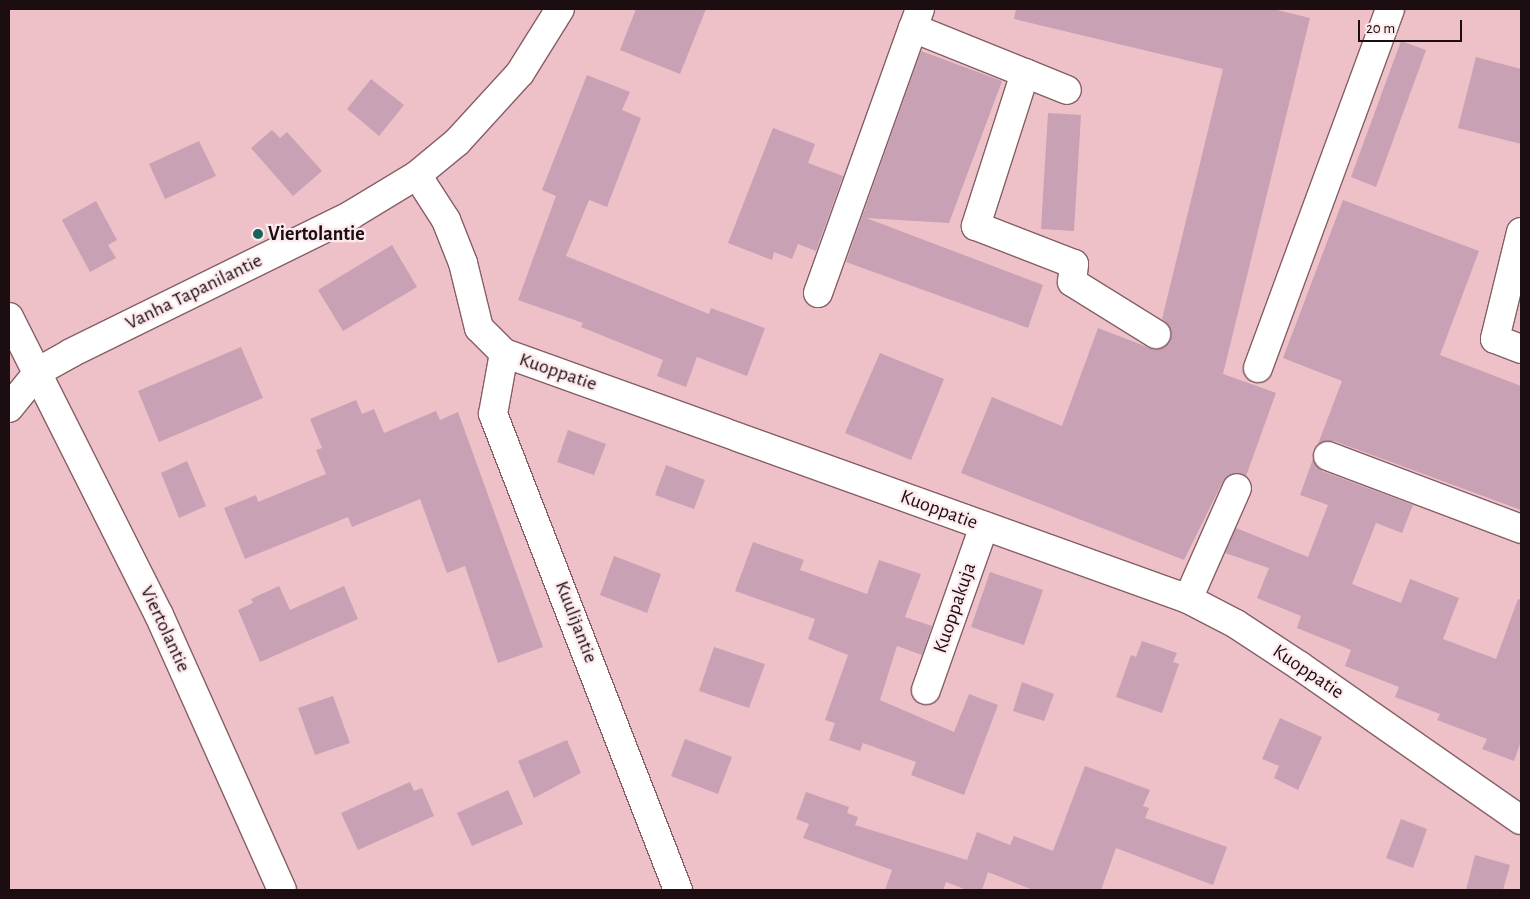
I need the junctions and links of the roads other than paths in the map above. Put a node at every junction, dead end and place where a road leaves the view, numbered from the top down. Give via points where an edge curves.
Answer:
1 (560, 9) edge
2 (1390, 9) edge
3 (917, 18) edge
4 (1025, 73) junction
5 (1067, 90) dead end
6 (417, 175) junction
7 (1521, 232) edge
8 (818, 292) dead end
9 (9, 317) edge
10 (1156, 334) dead end
11 (1521, 349) edge
12 (504, 353) junction
13 (1258, 368) dead end
14 (39, 371) junction
15 (9, 408) edge
16 (1328, 456) dead end
17 (1238, 488) dead end
18 (984, 526) junction
19 (1521, 529) edge
20 (1188, 599) junction
21 (926, 690) dead end
22 (1521, 820) edge
23 (282, 890) edge
24 (678, 890) edge

1 - 6 street, Vanha Tapanilantie via 520,73 457,142
2 - 13 street
3 - 4 street
3 - 8 street
4 - 5 street
4 - 10 street via 976,226 1074,264 1072,282
6 - 12 street, Kuoppatie via 446,220 463,263 479,328
6 - 14 street, Vanha Tapanilantie via 351,215
7 - 11 street via 1495,339
9 - 14 street, Viertolantie
12 - 18 street, Kuoppatie
12 - 24 street, Kuulijantie via 493,414
14 - 15 street
14 - 23 street, Viertolantie via 159,615
16 - 19 street
17 - 20 street
18 - 20 street, Kuoppatie
18 - 21 street, Kuoppakuja
20 - 22 street, Kuoppatie via 1236,624 1300,666

